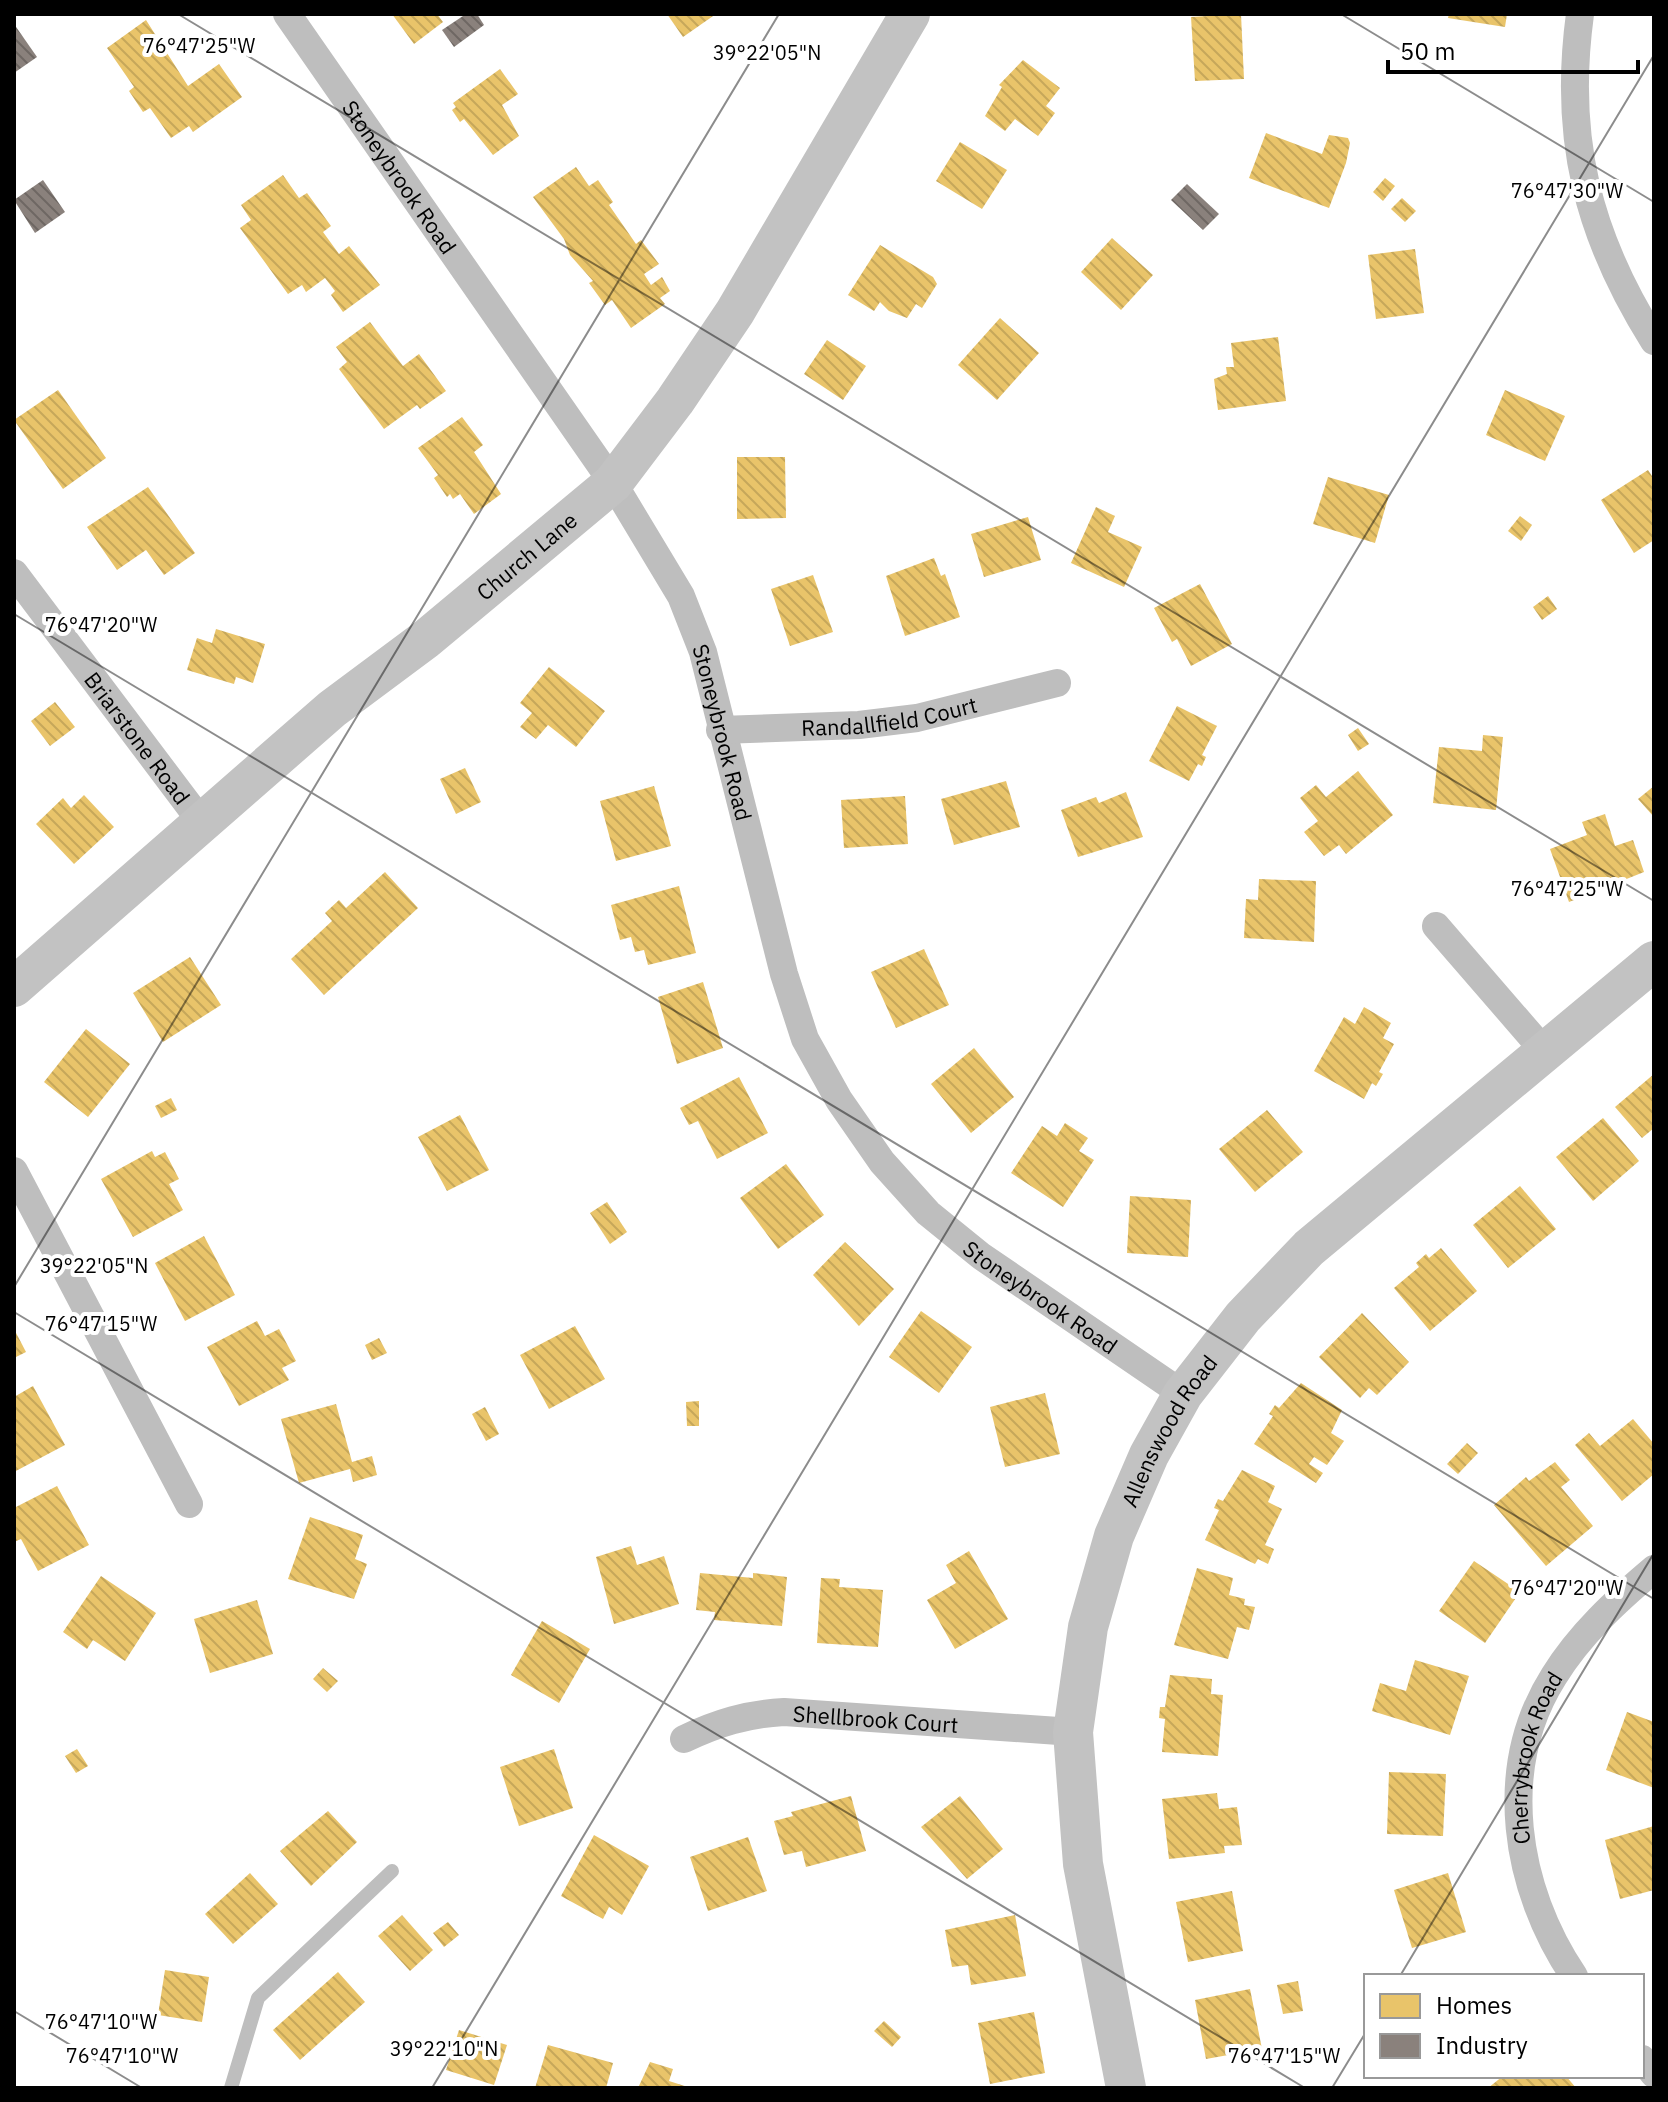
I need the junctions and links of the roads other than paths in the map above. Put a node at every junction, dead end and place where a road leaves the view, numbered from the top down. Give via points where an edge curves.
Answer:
1 (287, 14) edge
2 (910, 14) edge
3 (1580, 14) edge
4 (1654, 341) edge
5 (613, 483) junction
6 (14, 573) edge
7 (1057, 683) dead end
8 (720, 730) junction
9 (203, 824) junction
10 (1436, 926) dead end
11 (1654, 961) edge
12 (14, 987) edge
13 (1545, 1052) junction
14 (14, 1171) edge
15 (1183, 1394) junction
16 (189, 1504) dead end
17 (1654, 1569) edge
18 (1073, 1732) junction
19 (684, 1739) dead end
20 (392, 1871) dead end
21 (1573, 1974) edge
22 (231, 2088) edge
23 (1126, 2088) edge

1 - 5 street, Stoneybrook Road
2 - 5 street, Church Lane via 735,312
3 - 4 street via 1575,106 1593,221 1621,288
5 - 8 street, Stoneybrook Road via 681,596 703,652
5 - 9 street, Church Lane via 426,639 332,709
6 - 9 street, Briarstone Road
7 - 8 street, Randallfield Court via 917,718
8 - 15 street, Stoneybrook Road via 805,1039 882,1162 928,1213 981,1256
9 - 12 street, Church Lane
10 - 13 street
11 - 13 street, Allenswood Road
13 - 15 street, Allenswood Road via 1309,1248 1243,1317
14 - 16 street
15 - 18 street, Allenswood Road via 1114,1536 1088,1627
17 - 21 street, Cherrybrook Road via 1584,1634 1552,1677 1532,1724 1519,1778 1519,1835 1531,1889 1551,1942
18 - 19 street, Shellbrook Court via 784,1712 728,1721
18 - 23 street, Allenswood Road via 1083,1864
20 - 22 lane via 258,1998

